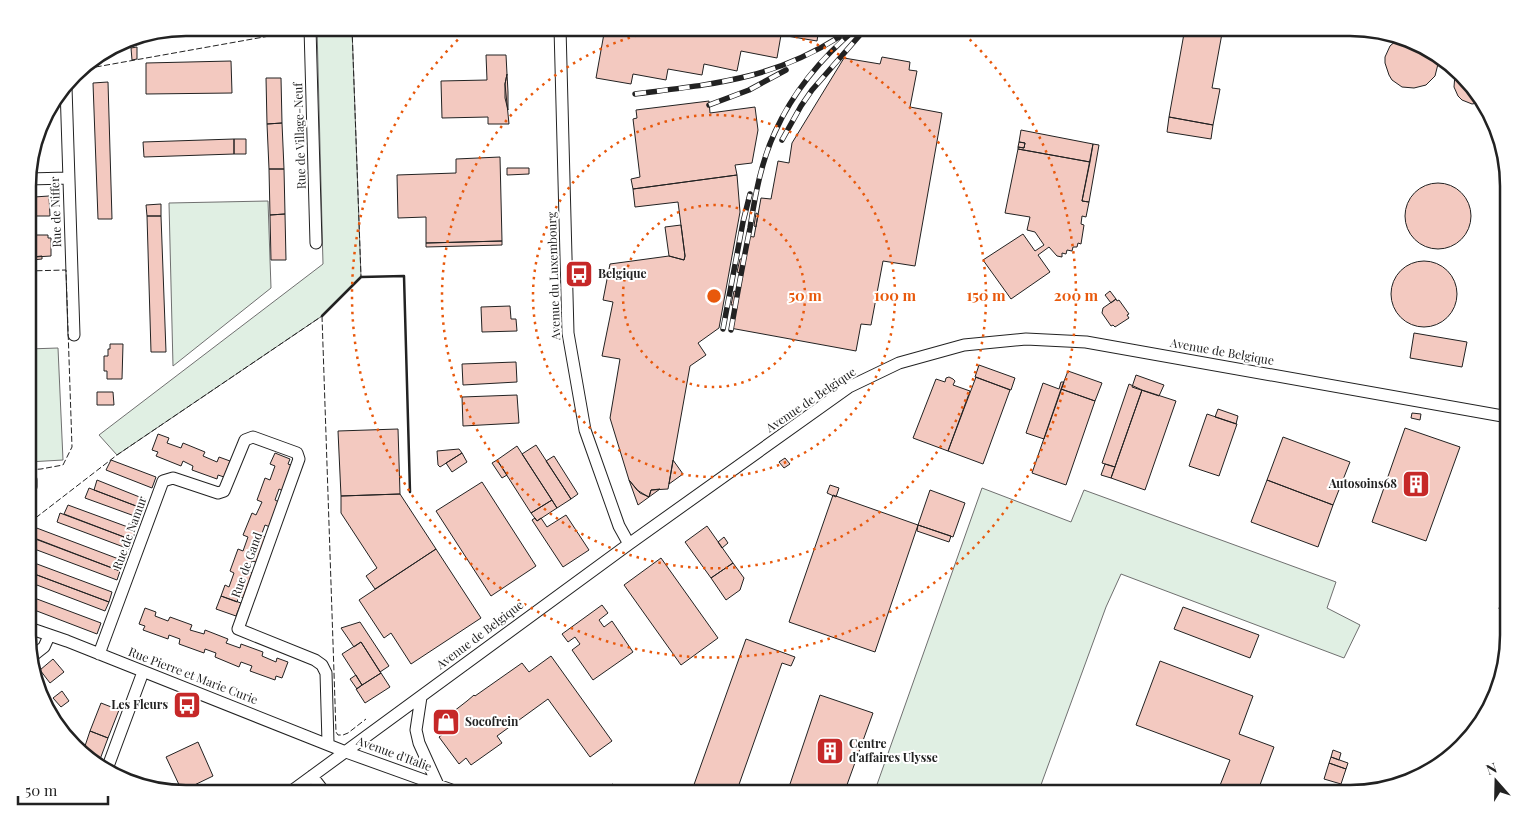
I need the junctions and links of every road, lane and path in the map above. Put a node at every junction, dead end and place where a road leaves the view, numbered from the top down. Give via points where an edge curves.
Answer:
1 (310, 36) edge
2 (560, 36) edge
3 (66, 96) edge
4 (68, 178) junction
5 (37, 179) edge
6 (316, 243) dead end
7 (74, 335) dead end
8 (1500, 416) edge
9 (224, 492) joint
10 (629, 544) junction
11 (36, 631) edge
12 (49, 636) junction
13 (38, 652) edge
14 (99, 654) junction
15 (142, 672) junction
16 (421, 696) junction
17 (328, 743) junction
18 (346, 752) junction
19 (109, 763) edge
20 (312, 776) junction
21 (301, 785) edge
22 (318, 785) edge
23 (438, 785) joint

1 - 6 street, Rue de Village-Neuf
2 - 10 street, Avenue du Luxembourg via 568,333 584,430 619,526
3 - 4 street, Rue de Niffer
4 - 5 street
4 - 7 street, Rue de Niffer
8 - 10 street, Avenue de Belgique via 1086,342 1026,339 964,345 899,363 849,387
9 - 14 street, Rue de Namur via 218,493 173,478 163,481
9 - 17 street, Rue de Gand via 245,440 253,436 297,453 299,458 238,629 322,665 326,673
10 - 16 street, Avenue de Belgique
11 - 12 street, Rue Pierre et Marie Curie
12 - 13 street
12 - 14 street, Rue Pierre et Marie Curie
14 - 15 street, Rue Pierre et Marie Curie
15 - 17 street, Rue Pierre et Marie Curie
15 - 19 street
16 - 18 street, Avenue de Belgique
16 - 23 street via 416,730
17 - 18 street, Rue Pierre et Marie Curie
18 - 20 street, Avenue de Belgique
18 - 23 street, Avenue d'Italie
20 - 21 street, Avenue de Belgique
20 - 22 street

